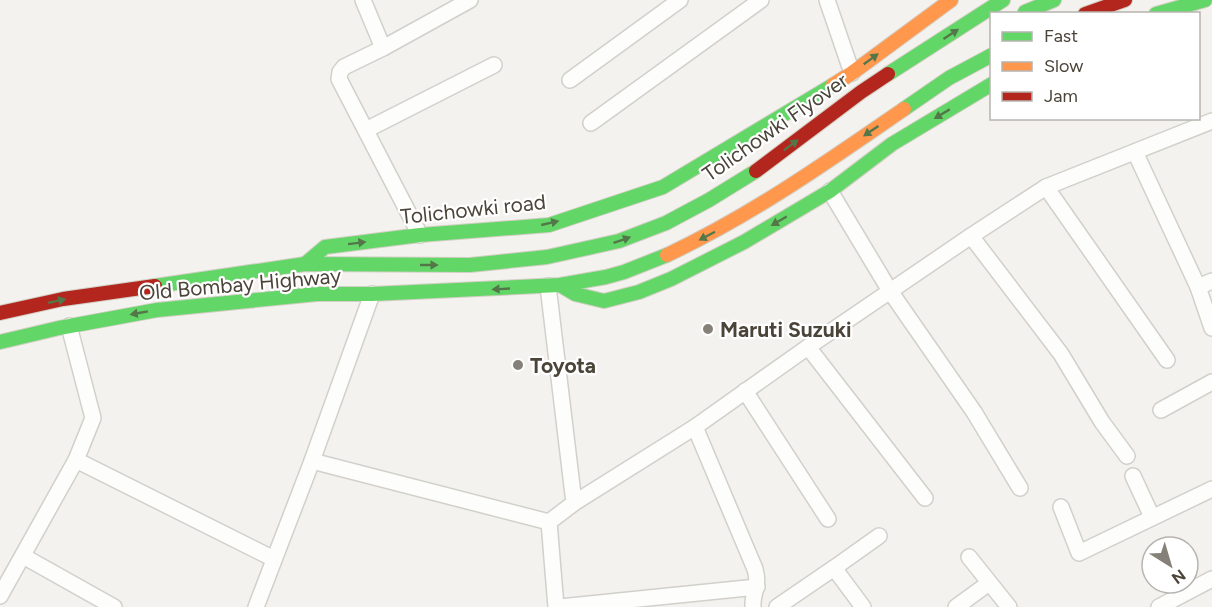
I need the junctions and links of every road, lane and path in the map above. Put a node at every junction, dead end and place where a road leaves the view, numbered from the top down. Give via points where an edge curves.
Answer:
1 (363, 0) edge
2 (470, 0) edge
3 (680, 0) edge
4 (761, 0) edge
5 (827, 0) edge
6 (951, 0) edge
7 (1004, 0) edge
8 (1011, 0) edge
9 (1054, 0) edge
10 (1125, 0) edge
11 (1205, 0) edge
12 (1024, 12) edge
13 (1027, 12) edge
14 (1091, 12) edge
15 (1163, 12) edge
16 (383, 48) junction
17 (990, 56) edge
18 (494, 66) dead end
19 (852, 73) junction
20 (570, 80) dead end
21 (990, 85) edge
22 (1212, 121) edge
23 (591, 123) dead end
24 (366, 130) junction
25 (1135, 152) junction
26 (1046, 187) junction
27 (830, 191) junction
28 (420, 235) junction
29 (970, 236) junction
30 (305, 264) junction
31 (1205, 284) edge
32 (554, 286) junction
33 (890, 291) junction
34 (372, 294) junction
35 (0, 314) edge
36 (69, 326) junction
37 (1212, 328) edge
38 (0, 342) edge
39 (808, 346) junction
40 (1167, 360) dead end
41 (1212, 382) edge
42 (745, 391) junction
43 (1161, 410) dead end
44 (695, 426) junction
45 (1127, 456) dead end
46 (76, 460) junction
47 (312, 461) junction
48 (1133, 476) dead end
49 (1020, 488) dead end
50 (1212, 489) edge
51 (925, 498) dead end
52 (574, 503) junction
53 (1061, 507) dead end
54 (1152, 517) junction
55 (828, 519) dead end
56 (549, 522) junction
57 (879, 536) dead end
58 (23, 556) junction
59 (969, 557) dead end
60 (274, 559) junction
61 (834, 567) junction
62 (1212, 579) edge
63 (989, 583) junction
64 (757, 587) junction
65 (0, 596) edge
66 (114, 607) edge
67 (256, 607) edge
68 (558, 607) edge
69 (753, 607) edge
70 (777, 607) edge
71 (863, 607) edge
72 (956, 607) edge
73 (1009, 607) edge
74 (1159, 607) edge

1 - 16 street
2 - 16 street
3 - 20 street
4 - 23 street
5 - 19 street
19 -> 6 main road, Tolichowki road
30 -> 7 main road, Tolichowki Flyover via 470,265 547,257 619,241 666,223 748,177 861,92
8 - 12 main road
9 - 13 main road
10 - 14 main road
11 - 15 main road
16 - 24 street via 340,72 339,79
17 -> 32 main road via 949,78 810,174 705,237 624,272
18 - 24 street
28 -> 19 main road, Tolichowki road via 549,225 663,187
21 -> 27 main road via 892,144
22 - 25 street
24 - 28 street
25 - 26 street
25 - 31 street
26 - 29 street
26 - 40 street
27 -> 32 main road via 744,242 639,292 604,301
27 - 33 street
30 -> 28 main road, Tolichowki road via 325,247
29 - 33 street
29 - 45 street via 1061,354
35 -> 30 main road, Old Bombay Highway via 63,299
31 - 37 street
32 -> 34 main road, Old Bombay Highway
32 - 52 street
33 - 39 street
33 - 49 street via 974,412
34 -> 36 main road, Old Bombay Highway via 317,294 157,310
34 - 47 street
36 - 38 main road, Old Bombay Highway
36 - 46 street via 93,418
39 - 42 street
39 - 51 street
41 - 43 street
42 - 44 street
42 - 55 street
44 - 52 street
44 - 64 street via 755,569
46 - 58 street
46 - 60 street
47 - 56 street
47 - 60 street
48 - 54 street
50 - 54 street
52 - 56 street
53 - 54 street via 1079,553
56 - 68 street
57 - 61 street
58 - 65 street
58 - 66 street
59 - 63 street
60 - 67 street
61 - 70 street
61 - 71 street
62 - 74 street
63 - 72 street
63 - 73 street
64 - 68 street
64 - 69 street

